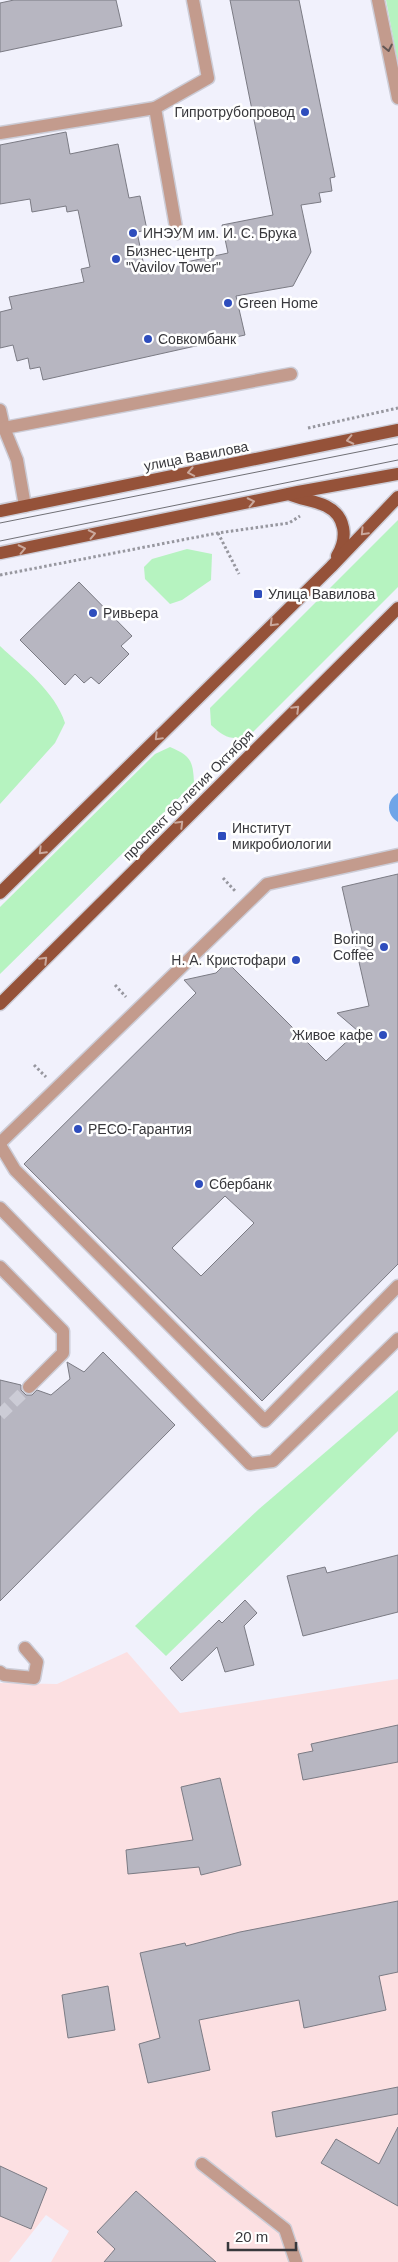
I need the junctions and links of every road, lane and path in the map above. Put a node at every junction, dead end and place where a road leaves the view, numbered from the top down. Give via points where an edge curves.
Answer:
1 (193, 0) edge
2 (378, 0) edge
3 (398, 98) edge
4 (155, 108) junction
5 (0, 133) edge
6 (177, 233) dead end
7 (291, 374) dead end
8 (0, 410) edge
9 (4, 428) junction
10 (398, 430) edge
11 (398, 474) edge
12 (289, 494) junction
13 (398, 497) edge
14 (25, 506) junction
15 (0, 511) edge
16 (302, 516) dead end
17 (218, 533) junction
18 (0, 553) edge
19 (330, 567) junction
20 (239, 574) dead end
21 (0, 575) edge
22 (398, 608) edge
23 (398, 855) edge
24 (0, 893) edge
25 (0, 1004) edge
26 (0, 1144) edge
27 (0, 1208) edge
28 (0, 1267) edge
29 (398, 1286) edge
30 (398, 1339) edge
31 (29, 1387) tunnel mouth
32 (25, 1648) dead end
33 (0, 1672) edge
34 (202, 2164) dead end
35 (296, 2262) edge

1 - 4 street via 208,78
2 -> 3 street
4 - 5 street
4 - 6 street
7 - 9 street
8 - 9 street
9 - 14 street via 17,460
10 -> 14 main road, улица Вавилова
11 - 12 main road
18 -> 12 main road
12 - 19 main road via 328,507 341,520 345,535 342,548
13 -> 19 main road
14 - 15 main road, улица Вавилова
16 - 17 path via 289,523
17 - 20 path
17 - 21 path
19 -> 24 main road
25 -> 22 main road, проспект 60-летия Октября
23 - 26 street via 268,884
26 - 29 street via 14,1170 265,1421
27 - 30 street via 250,1464 273,1461
28 - 31 street via 63,1330 63,1353
32 - 33 street via 37,1662 34,1678
34 - 35 street via 285,2229

